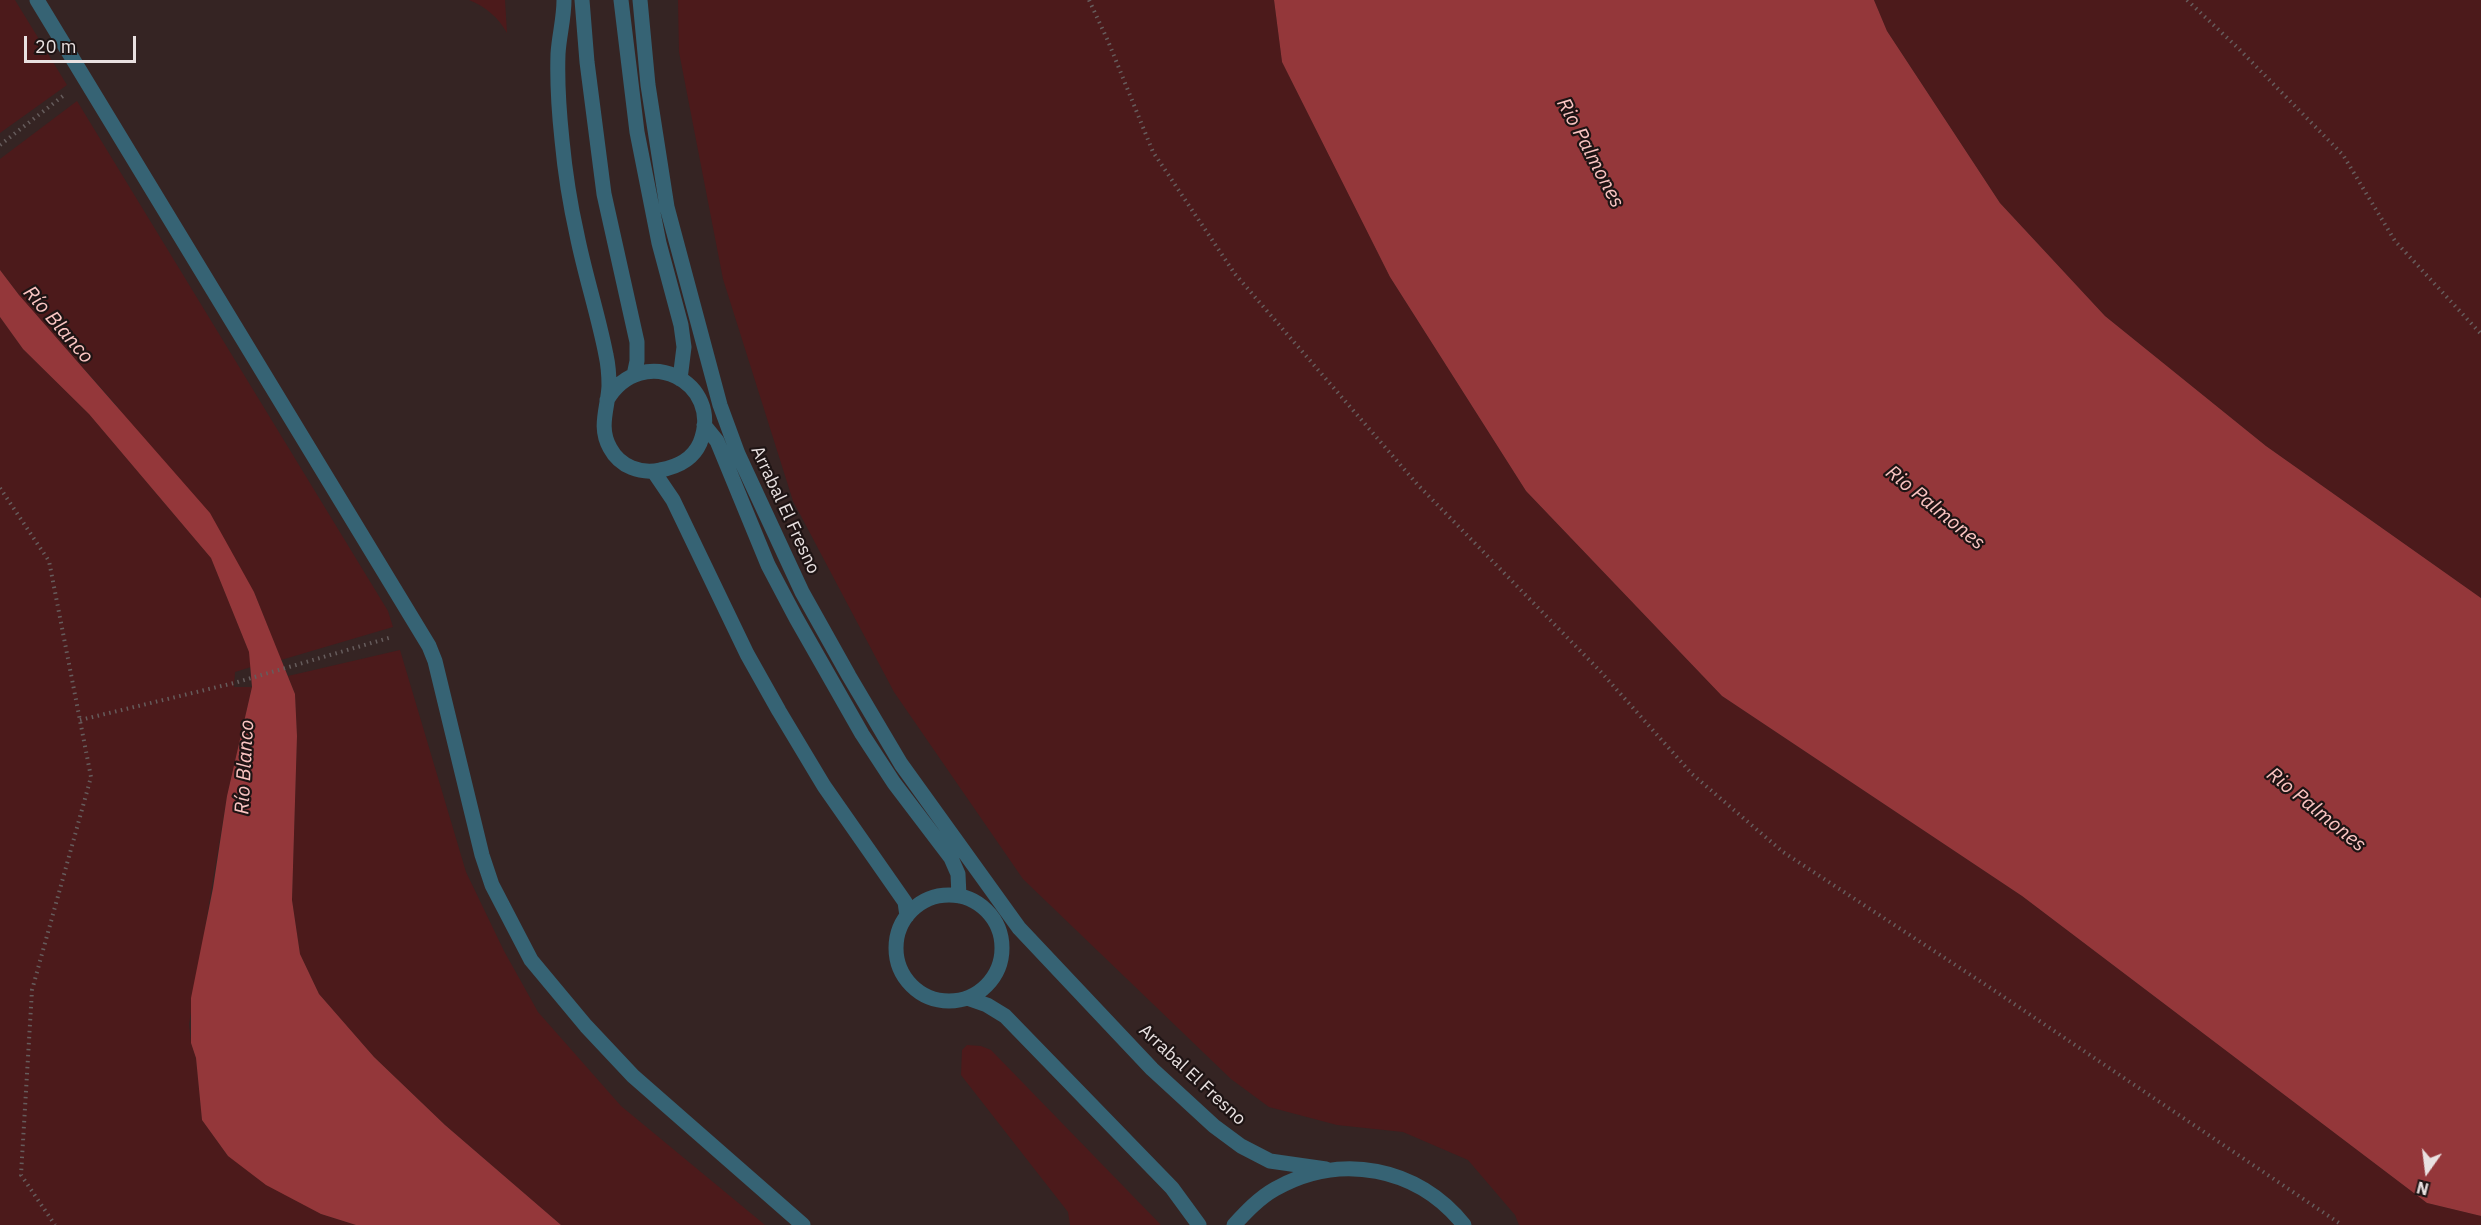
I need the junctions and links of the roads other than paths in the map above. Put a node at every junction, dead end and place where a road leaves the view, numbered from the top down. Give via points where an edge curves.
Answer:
1 (38, 0) edge
2 (564, 0) edge
3 (582, 0) edge
4 (621, 0) edge
5 (640, 0) edge
6 (634, 375) junction
7 (680, 379) junction
8 (607, 400) junction
9 (704, 425) junction
10 (654, 472) junction
11 (959, 896) junction
12 (907, 916) junction
13 (1000, 935) junction
14 (1056, 968) junction
15 (967, 998) junction
16 (1326, 1169) junction
17 (802, 1225) edge
18 (1199, 1225) edge
19 (1234, 1225) edge
20 (1464, 1225) edge

1 - 17 street via 419,629 435,661 482,855 497,895 531,960 633,1076
2 - 8 street via 558,51 562,141 577,234 606,356
3 - 6 street via 604,194 637,342
4 - 7 street via 644,173 681,325 684,347
5 - 14 street, Arrabal El Fresno via 648,85 667,207 720,405 738,454 802,592 901,764 1019,928
6 - 7 street via 655,370
6 - 8 street via 613,390
7 - 9 street, Arrabal El Fresno via 698,397
8 - 10 street via 603,423 613,454 633,469
9 - 10 street via 693,454 672,468
9 - 11 street, Arrabal El Fresno via 717,441 768,565 830,679 894,783 951,858 958,874
10 - 12 street via 673,500 747,654 779,711 824,786 905,902
11 - 12 street via 930,898
11 - 13 street via 983,907
12 - 15 street via 897,944 906,981 933,997
13 - 14 street, Arrabal El Fresno via 1035,951
13 - 15 street via 1000,960 994,976
14 - 16 street, Arrabal El Fresno via 1152,1069 1223,1133 1270,1161
15 - 18 street via 1005,1016 1172,1188
16 - 19 street via 1274,1189
16 - 20 street via 1381,1171 1407,1180 1431,1193

